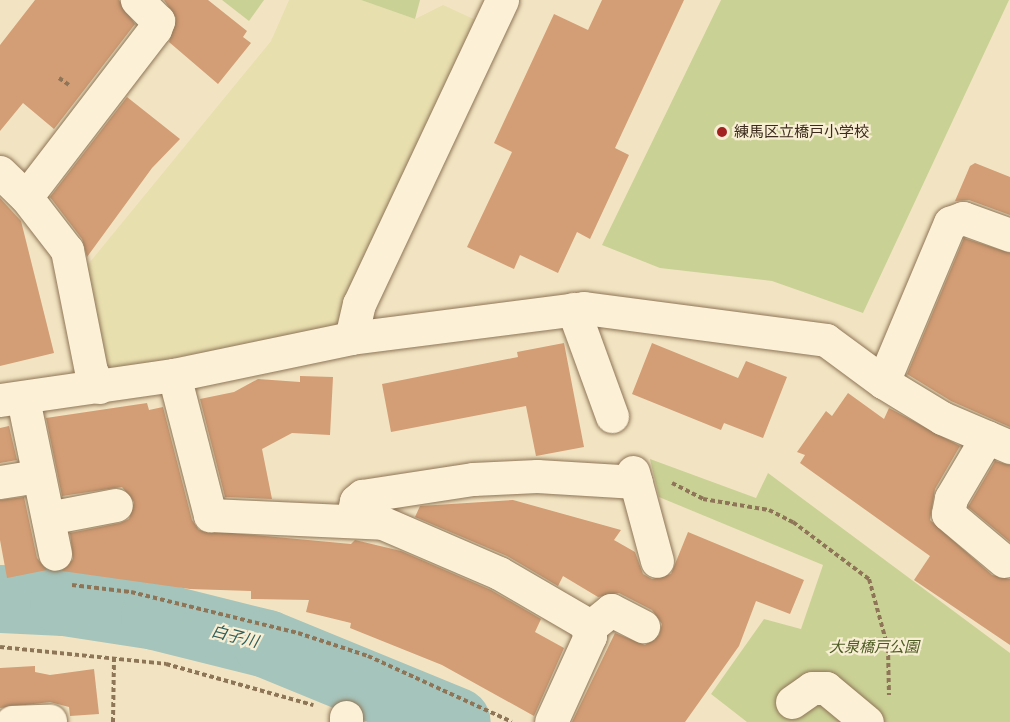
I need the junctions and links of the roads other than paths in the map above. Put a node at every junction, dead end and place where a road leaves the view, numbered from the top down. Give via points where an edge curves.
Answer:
1 (137, 0) edge
2 (502, 0) edge
3 (0, 172) edge
4 (26, 197) junction
5 (1010, 235) edge
6 (573, 309) junction
7 (351, 338) junction
8 (174, 375) junction
9 (883, 382) junction
10 (99, 387) junction
11 (11, 399) edge
12 (612, 416) dead end
13 (999, 442) edge
14 (39, 476) junction
15 (0, 482) edge
16 (116, 505) dead end
17 (48, 518) junction
18 (352, 520) junction
19 (55, 554) road end
20 (657, 561) dead end
21 (1004, 561) dead end
22 (643, 626) dead end
23 (590, 627) junction
24 (792, 702) dead end
25 (877, 710) edge
26 (50, 721) edge
27 (12, 722) edge
28 (551, 722) edge

1 - 4 street via 158,21 155,29
2 - 7 street via 359,304
3 - 4 street
4 - 10 street via 67,249 91,371
5 - 9 street via 963,218 950,223
6 - 7 street
6 - 9 street via 826,340
6 - 12 street
7 - 8 street
8 - 10 street
8 - 18 street via 210,515
9 - 13 street via 942,418
10 - 11 street
11 - 14 street
13 - 21 street via 951,498 948,514
14 - 15 street
14 - 17 street
16 - 17 street
17 - 19 street
18 - 20 street via 356,501 363,495 473,479 635,477
18 - 23 street via 383,523 499,573
22 - 23 street via 611,609
23 - 28 street
24 - 25 street via 812,688 826,688
26 - 27 street

